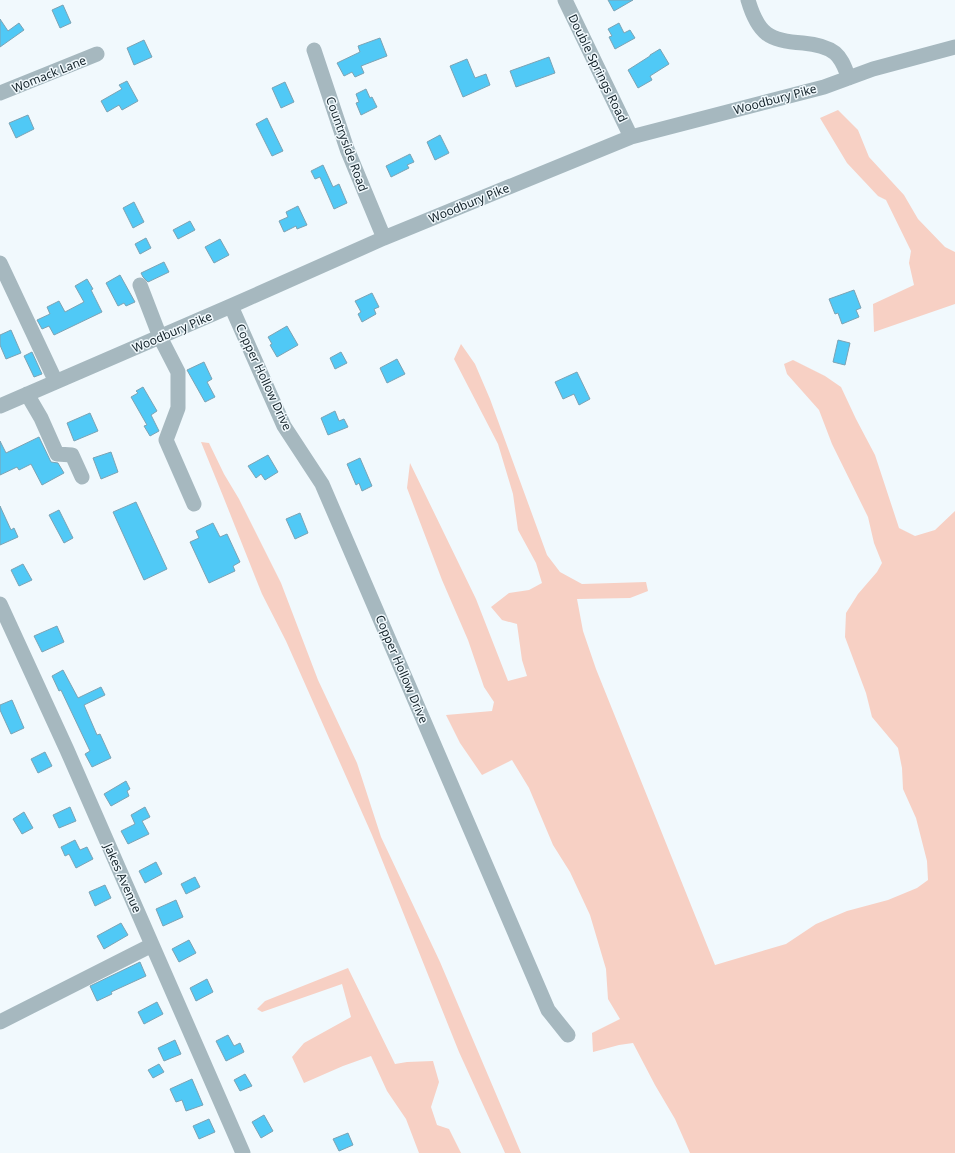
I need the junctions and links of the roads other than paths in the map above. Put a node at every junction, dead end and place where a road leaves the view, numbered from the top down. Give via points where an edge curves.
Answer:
1 (565, 0) edge
2 (748, 0) edge
3 (955, 47) edge
4 (314, 50) dead end
5 (97, 54) dead end
6 (849, 78) junction
7 (0, 94) edge
8 (631, 137) junction
9 (384, 238) junction
10 (0, 264) edge
11 (140, 285) dead end
12 (231, 306) junction
13 (160, 337) junction
14 (56, 382) junction
15 (27, 394) junction
16 (0, 406) edge
17 (82, 477) dead end
18 (194, 504) dead end
19 (0, 604) edge
20 (152, 945) junction
21 (0, 1022) edge
22 (568, 1035) dead end
23 (243, 1153) edge

1 - 8 street, Double Springs Road
2 - 6 street via 757,24 764,32 783,41 812,43 824,47 843,63
3 - 6 street, Woodbury Pike
4 - 9 street, Countryside Road via 347,149
5 - 7 street, Womack Lane
6 - 8 street, Woodbury Pike via 824,87
8 - 9 street, Woodbury Pike
9 - 12 street, Woodbury Pike
10 - 14 street
11 - 13 street
12 - 13 street, Woodbury Pike
12 - 22 street, Copper Hollow Drive via 284,426 322,484 548,1010
13 - 14 street, Woodbury Pike
13 - 18 street via 178,372 178,408 166,440
14 - 15 street, Woodbury Pike
15 - 16 street, Woodbury Pike
15 - 17 street via 57,454 72,455
19 - 20 street, Jakes Avenue
20 - 21 street
20 - 23 street, Jakes Avenue

